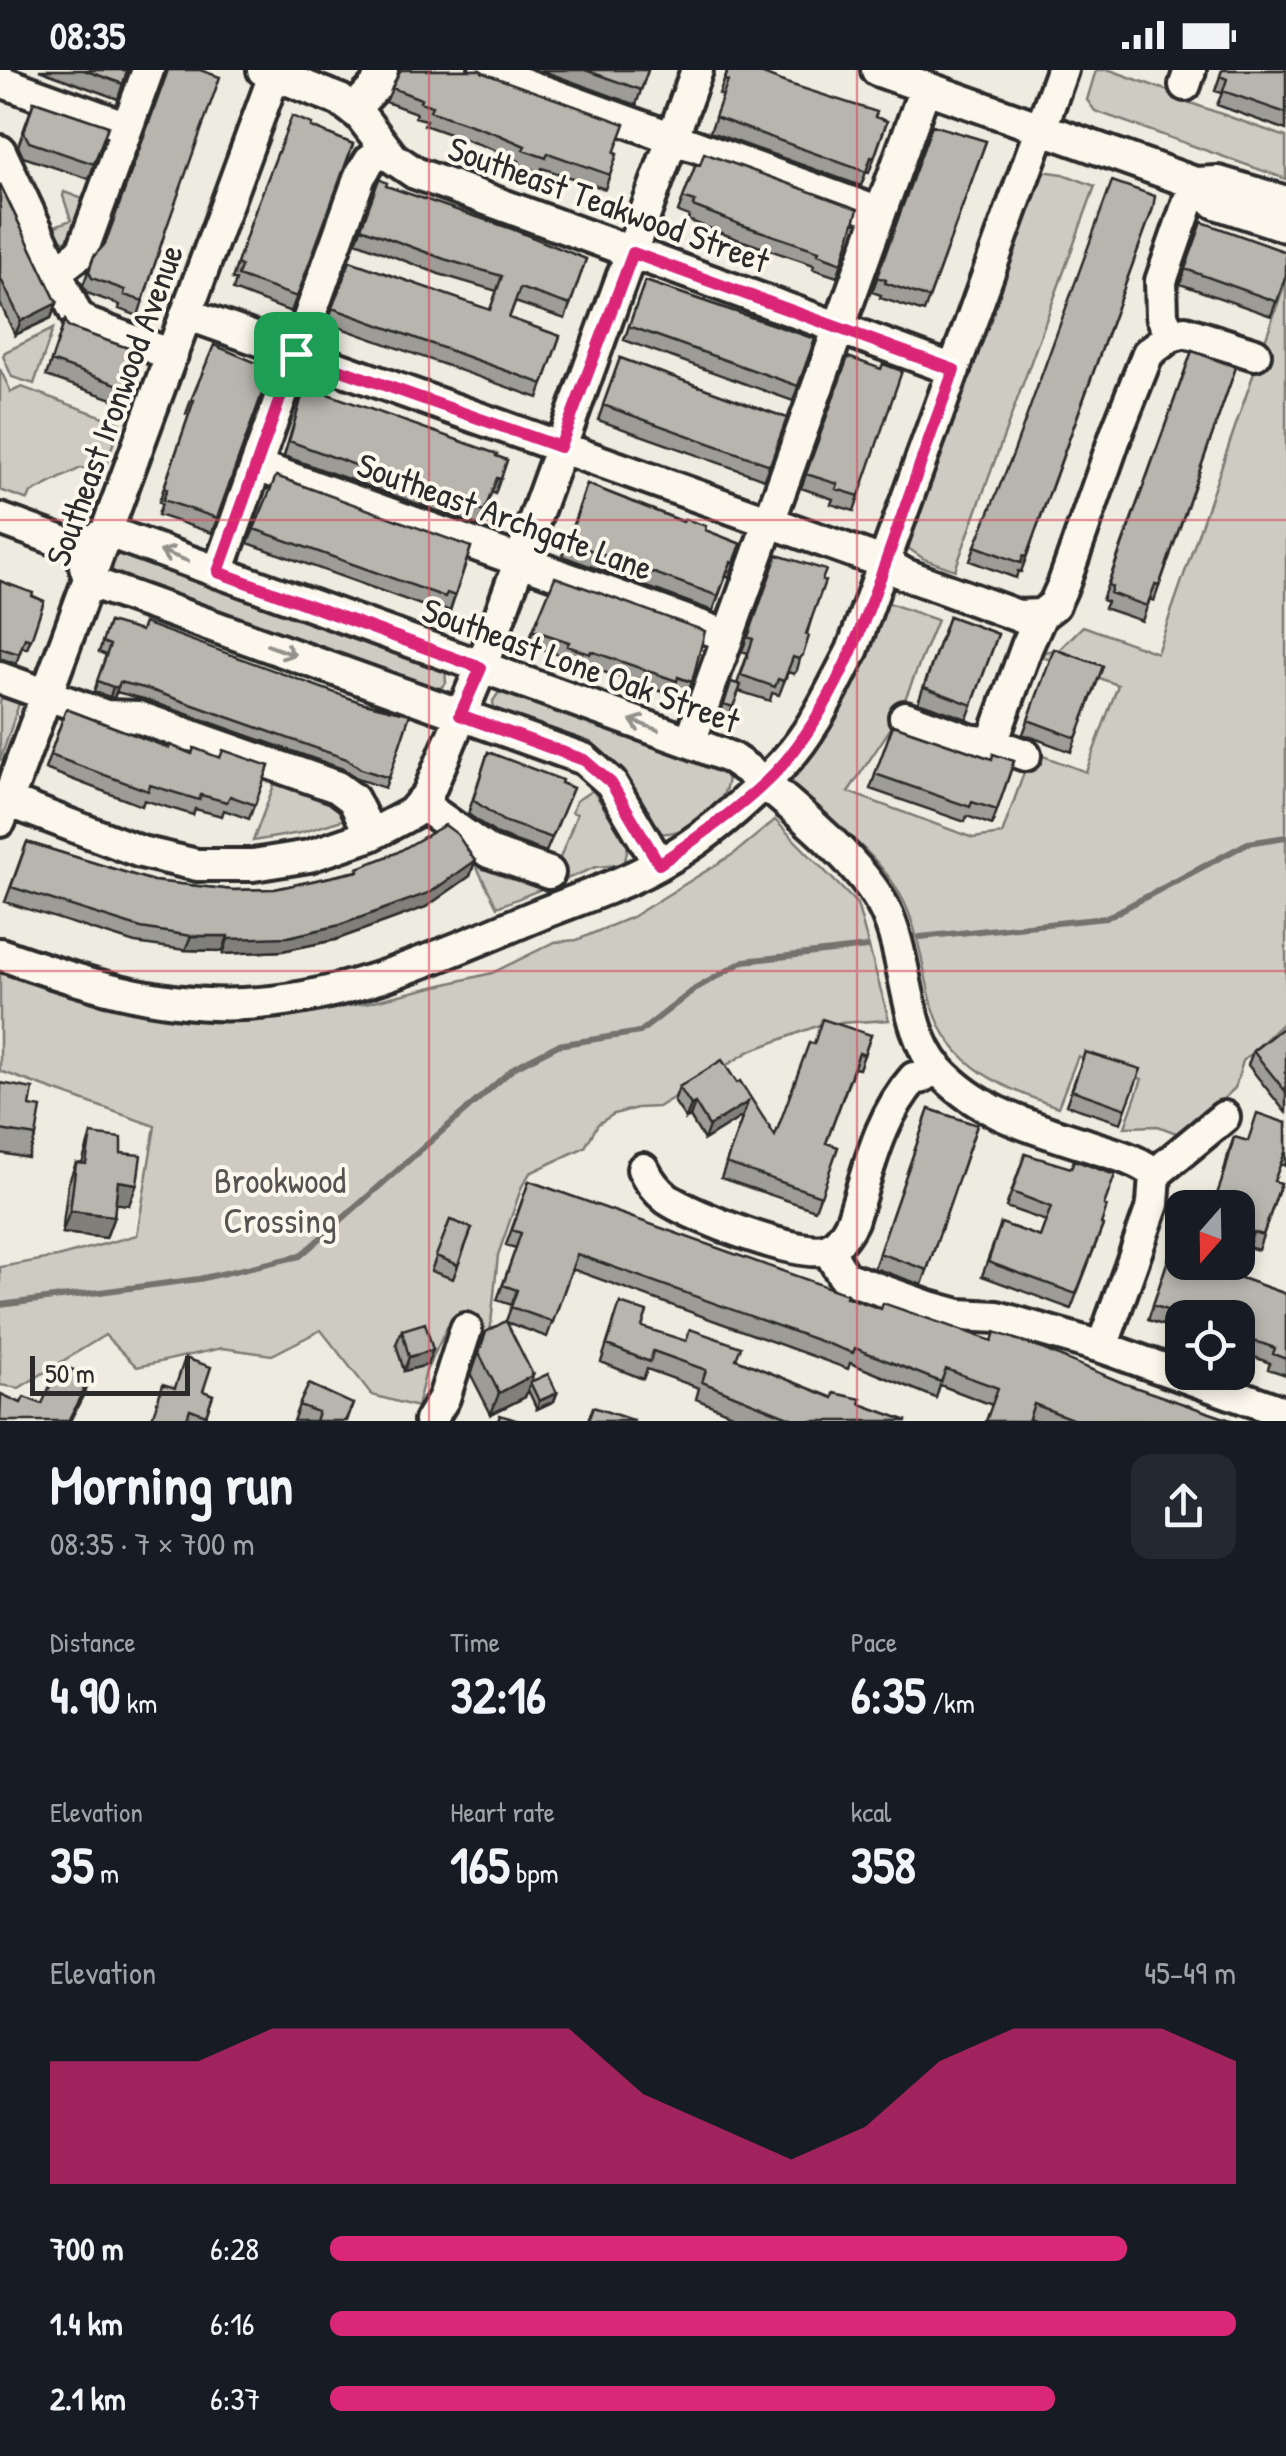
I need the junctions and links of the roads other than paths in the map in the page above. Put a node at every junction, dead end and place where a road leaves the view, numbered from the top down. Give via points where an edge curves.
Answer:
1 (148, 70) edge
2 (382, 70) edge
3 (485, 70) edge
4 (698, 70) edge
5 (877, 70) edge
6 (1062, 70) edge
7 (272, 71) edge
8 (0, 81) edge
9 (924, 88) junction
10 (354, 110) junction
11 (127, 127) junction
12 (1040, 129) junction
13 (674, 139) junction
14 (385, 150) junction
15 (0, 151) edge
16 (1195, 183) junction
17 (1286, 202) edge
18 (880, 213) junction
19 (1286, 226) edge
20 (633, 253) junction
21 (57, 271) junction
22 (187, 314) junction
23 (838, 328) junction
24 (1170, 336) junction
25 (296, 354) junction
26 (1255, 354) dead end
27 (172, 355) junction
28 (954, 370) junction
29 (560, 447) junction
30 (257, 466) junction
31 (0, 519) edge
32 (769, 522) junction
33 (108, 532) junction
34 (79, 548) junction
35 (520, 560) junction
36 (885, 563) junction
37 (218, 572) junction
38 (90, 582) junction
39 (1042, 615) junction
40 (728, 636) junction
41 (481, 668) junction
42 (0, 678) edge
43 (47, 694) junction
44 (460, 715) junction
45 (905, 717) dead end
46 (690, 742) junction
47 (992, 743) junction
48 (1026, 755) dead end
49 (762, 782) junction
50 (420, 803) junction
51 (2, 807) edge
52 (371, 835) junction
53 (659, 864) junction
54 (549, 874) dead end
55 (0, 954) edge
56 (936, 1067) junction
57 (1224, 1118) dead end
58 (644, 1170) dead end
59 (1155, 1174) junction
60 (812, 1250) junction
61 (466, 1329) dead end
62 (1102, 1347) junction
63 (1286, 1413) edge
64 (430, 1421) edge

1 - 11 street
2 - 10 street
3 - 13 street
4 - 13 street
5 - 9 street
6 - 12 street
7 - 10 street, Southeast Teakwood Street
7 - 22 street, Southeast Ironwood Avenue
8 - 11 street
9 - 12 street
9 - 18 street
10 - 14 street, Southeast Teakwood Street
11 - 21 street via 82,252
12 - 16 street
12 - 28 street
13 - 18 street
13 - 20 street
14 - 20 street, Southeast Teakwood Street via 416,173
14 - 25 street via 360,176
15 - 21 street
16 - 17 street via 1218,182
16 - 19 street via 1216,203
16 - 24 street via 1160,281
18 - 23 street
20 - 23 street, Southeast Teakwood Street
20 - 29 street
21 - 27 street via 76,314 88,324
22 - 25 street
22 - 27 street, Southeast Ironwood Avenue
23 - 28 street, Southeast Teakwood Street
23 - 32 street
24 - 26 street via 1185,332
24 - 39 street via 1142,365 1064,582
25 - 29 street
25 - 30 street
27 - 33 street, Southeast Ironwood Avenue
28 - 36 street
29 - 32 street
29 - 35 street
30 - 35 street, Southeast Archgate Lane
30 - 37 street
31 - 34 street
32 - 36 street
32 - 40 street
33 - 34 street
37 -> 33 street, Southeast Lone Oak Street
33 - 38 street, Southeast Ironwood Avenue
34 - 38 street
35 - 40 street, Southeast Archgate Lane
35 - 41 street
36 - 39 street via 1018,616
36 - 49 street via 827,698 788,758
37 - 41 street, Southeast Lone Oak Street
38 - 43 street, Southeast Ironwood Avenue
38 -> 44 street
39 - 47 street
40 - 46 street
41 - 44 street
46 -> 41 street, Southeast Lone Oak Street
42 - 43 street
43 - 51 street, Southeast Ironwood Avenue
43 - 52 street via 106,716 138,717 337,788 353,799
44 - 50 street
44 - 53 street via 584,760 611,783
45 - 47 street
46 - 49 street, Southeast Lone Oak Street via 731,758
47 - 48 street
49 - 53 street
49 - 56 street, Southeast Lone Oak Street via 857,869 880,900 919,1035
50 - 52 street
50 - 54 street via 489,852
51 - 52 street via 197,865 309,856
53 - 55 street via 397,972 321,995 244,1004 177,1002 102,988
56 - 59 street, Southeast Lone Oak Street via 1002,1117 1128,1158
56 - 60 street via 898,1096 846,1234
57 - 59 street
58 - 60 street via 664,1197 687,1211
59 - 62 street via 1153,1204
60 - 62 street via 844,1277 943,1312 1007,1320
61 - 64 street
62 - 63 street

